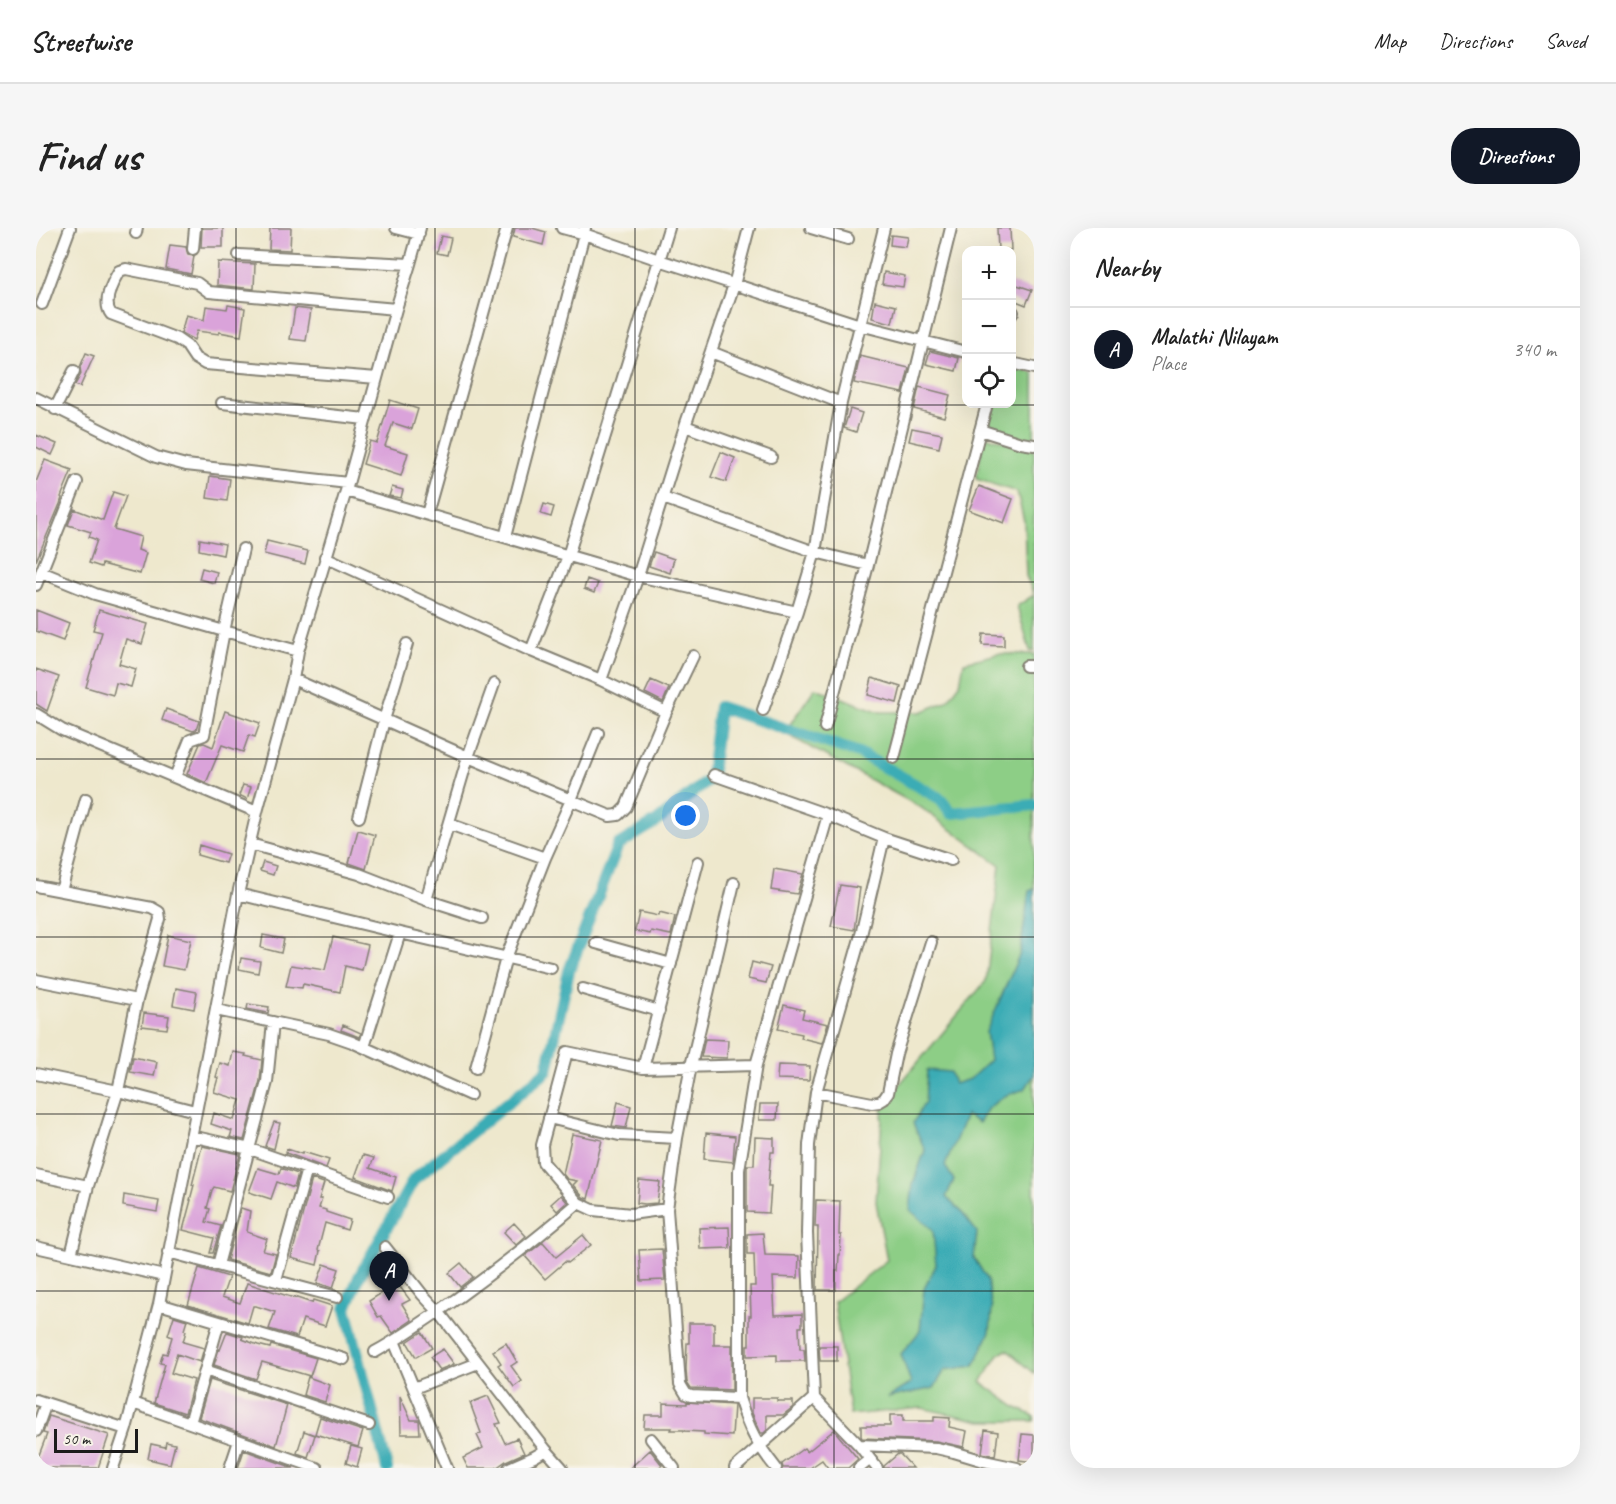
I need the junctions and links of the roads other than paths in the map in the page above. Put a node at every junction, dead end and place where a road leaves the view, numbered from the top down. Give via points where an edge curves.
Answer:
1 (70, 228) edge
2 (195, 228) edge
3 (396, 228) edge
4 (507, 228) edge
5 (561, 228) edge
6 (669, 228) edge
7 (749, 228) edge
8 (811, 228) edge
9 (884, 228) edge
10 (951, 228) edge
11 (419, 231) edge
12 (584, 231) edge
13 (848, 239) dead end
14 (193, 249) dead end
15 (239, 255) dead end
16 (659, 260) junction
17 (410, 264) junction
18 (734, 285) junction
19 (42, 304) dead end
20 (396, 309) junction
21 (860, 325) junction
22 (923, 340) junction
23 (962, 351) edge
24 (711, 352) junction
25 (1016, 364) edge
26 (1034, 368) edge
27 (74, 371) dead end
28 (377, 378) junction
29 (36, 398) edge
30 (222, 403) dead end
31 (841, 403) junction
32 (986, 408) edge
33 (55, 409) junction
34 (365, 419) junction
35 (685, 426) junction
36 (980, 430) junction
37 (1034, 445) edge
38 (771, 457) dead end
39 (77, 482) dead end
40 (347, 487) junction
41 (663, 498) junction
42 (427, 514) junction
43 (505, 537) junction
44 (243, 549) dead end
45 (815, 552) junction
46 (568, 556) junction
47 (325, 557) junction
48 (868, 565) junction
49 (41, 572) junction
50 (638, 576) junction
51 (36, 585) edge
52 (797, 612) junction
53 (224, 631) junction
54 (407, 644) dead end
55 (298, 651) junction
56 (531, 651) junction
57 (693, 656) dead end
58 (293, 679) junction
59 (601, 680) junction
60 (494, 684) dead end
61 (763, 710) dead end
62 (666, 712) junction
63 (36, 714) edge
64 (384, 720) junction
65 (825, 727) dead end
66 (598, 733) dead end
67 (468, 757) junction
68 (894, 758) dead end
69 (714, 775) dead end
70 (175, 777) junction
71 (86, 799) dead end
72 (571, 800) junction
73 (257, 812) junction
74 (828, 815) junction
75 (359, 818) dead end
76 (449, 824) junction
77 (884, 838) junction
78 (250, 844) junction
79 (545, 858) junction
80 (951, 860) dead end
81 (698, 862) dead end
82 (734, 883) dead end
83 (36, 886) edge
84 (61, 891) junction
85 (238, 894) junction
86 (426, 900) junction
87 (482, 918) dead end
88 (400, 933) junction
89 (931, 942) dead end
90 (596, 943) dead end
91 (506, 958) junction
92 (671, 964) junction
93 (551, 968) dead end
94 (36, 980) edge
95 (583, 989) dead end
96 (138, 1000) junction
97 (216, 1010) junction
98 (659, 1011) junction
99 (273, 1022) junction
100 (364, 1047) junction
101 (756, 1065) junction
102 (691, 1066) junction
103 (476, 1068) dead end
104 (644, 1068) junction
105 (36, 1074) edge
106 (118, 1091) junction
107 (816, 1092) junction
108 (470, 1095) dead end
109 (195, 1112) junction
110 (549, 1118) junction
111 (191, 1136) junction
112 (677, 1138) junction
113 (250, 1149) junction
114 (307, 1169) junction
115 (36, 1174) edge
116 (88, 1186) junction
117 (388, 1197) dead end
118 (578, 1203) junction
119 (667, 1209) junction
120 (36, 1246) edge
121 (385, 1247) dead end
122 (168, 1252) junction
123 (71, 1254) junction
124 (218, 1265) junction
125 (164, 1276) junction
126 (276, 1280) junction
127 (337, 1297) dead end
128 (159, 1304) junction
129 (438, 1311) junction
130 (219, 1322) junction
131 (394, 1341) junction
132 (375, 1352) dead end
133 (344, 1359) dead end
134 (478, 1363) junction
135 (205, 1370) junction
136 (414, 1388) junction
137 (739, 1398) junction
138 (814, 1398) junction
139 (41, 1401) edge
140 (133, 1403) junction
141 (190, 1423) junction
142 (369, 1425) dead end
143 (126, 1430) junction
144 (36, 1431) edge
145 (651, 1440) dead end
146 (239, 1441) junction
147 (859, 1444) junction
148 (759, 1447) junction
149 (546, 1450) junction
150 (534, 1462) edge
151 (873, 1464) edge
152 (293, 1465) edge
153 (980, 1465) edge
154 (113, 1468) edge
155 (230, 1468) edge
156 (318, 1468) edge
157 (447, 1468) edge
158 (509, 1468) edge
159 (562, 1468) edge
160 (674, 1468) edge
161 (735, 1468) edge
162 (776, 1468) edge
163 (859, 1468) edge
164 (1017, 1468) edge

1 - 19 street
2 - 14 street
3 - 11 street
4 - 42 street
5 - 12 street
6 - 16 street
7 - 18 street
8 - 13 street
9 - 21 street
10 - 22 street
11 - 17 street
12 - 16 street
12 - 43 street
15 - 17 street
16 - 18 street
16 - 46 street
17 - 20 street
18 - 21 street
18 - 24 street
20 - 28 street
20 - 28 street via 210,292 197,283 126,269 119,271 106,302 111,314 177,339 205,364
21 - 22 street
21 - 31 street
22 - 23 street
22 - 48 street
24 - 31 street
24 - 35 street
25 - 26 street
27 - 33 street
28 - 34 street
29 - 33 street
30 - 34 street
31 - 45 street
32 - 36 street
33 - 40 street via 156,457 186,465
34 - 40 street
35 - 38 street
35 - 41 street
36 - 37 street
36 - 68 street
39 - 49 street
40 - 42 street
40 - 47 street
41 - 45 street
41 - 50 street
42 - 43 street
43 - 46 street
44 - 53 street
45 - 48 street
45 - 52 street
46 - 50 street
46 - 56 street
47 - 55 street
47 - 56 street
48 - 65 street
49 - 51 street
49 - 53 street via 95,594
50 - 52 street
50 - 59 street
52 - 61 street
53 - 55 street
53 - 70 street via 204,735 190,740
54 - 64 street
55 - 58 street
56 - 59 street
57 - 62 street
58 - 64 street
58 - 73 street
59 - 62 street
60 - 67 street
62 - 72 street via 622,812 610,816
63 - 70 street via 62,730
64 - 67 street
64 - 75 street
66 - 72 street
67 - 72 street
67 - 76 street
69 - 74 street
70 - 73 street
71 - 84 street
72 - 79 street
73 - 78 street
74 - 77 street
74 - 101 street
76 - 79 street
76 - 86 street
77 - 80 street
77 - 107 street
78 - 85 street
78 - 86 street via 359,874
79 - 91 street
81 - 92 street
82 - 102 street
83 - 84 street
84 - 96 street via 159,912 159,927
85 - 88 street
85 - 97 street
86 - 87 street
88 - 91 street
88 - 100 street
89 - 107 street via 884,1099 872,1103
90 - 92 street
91 - 93 street
91 - 103 street
92 - 98 street
94 - 96 street
95 - 98 street
96 - 106 street
97 - 99 street
97 - 109 street
98 - 104 street
99 - 100 street via 329,1034
99 - 113 street via 267,1082
100 - 108 street
101 - 102 street
101 - 137 street via 738,1176
102 - 104 street
102 - 112 street
104 - 110 street via 567,1052
105 - 106 street
106 - 109 street
106 - 116 street
107 - 138 street via 809,1145 807,1233
109 - 111 street
110 - 112 street via 618,1135
110 - 118 street via 542,1145 543,1162
111 - 113 street
111 - 122 street
112 - 119 street
113 - 114 street
113 - 124 street
114 - 117 street
114 - 126 street
115 - 116 street
116 - 123 street
118 - 119 street via 593,1210 631,1214
118 - 129 street
119 - 137 street via 680,1384 691,1396
120 - 123 street
121 - 129 street
122 - 124 street
122 - 125 street
123 - 125 street
124 - 126 street
125 - 128 street
126 - 127 street
128 - 130 street
128 - 140 street
129 - 131 street
129 - 134 street
130 - 133 street
130 - 135 street
131 - 132 street
131 - 136 street
134 - 136 street
134 - 149 street
135 - 141 street
135 - 142 street
136 - 157 street
137 - 148 street
138 - 147 street
138 - 148 street
139 - 143 street
139 - 144 street
140 - 141 street
140 - 143 street
141 - 146 street
143 - 154 street
145 - 160 street
146 - 152 street
146 - 155 street
147 - 151 street
147 - 153 street via 936,1448
148 - 161 street
148 - 162 street
149 - 150 street
149 - 159 street
150 - 158 street
151 - 163 street
152 - 156 street
153 - 164 street

